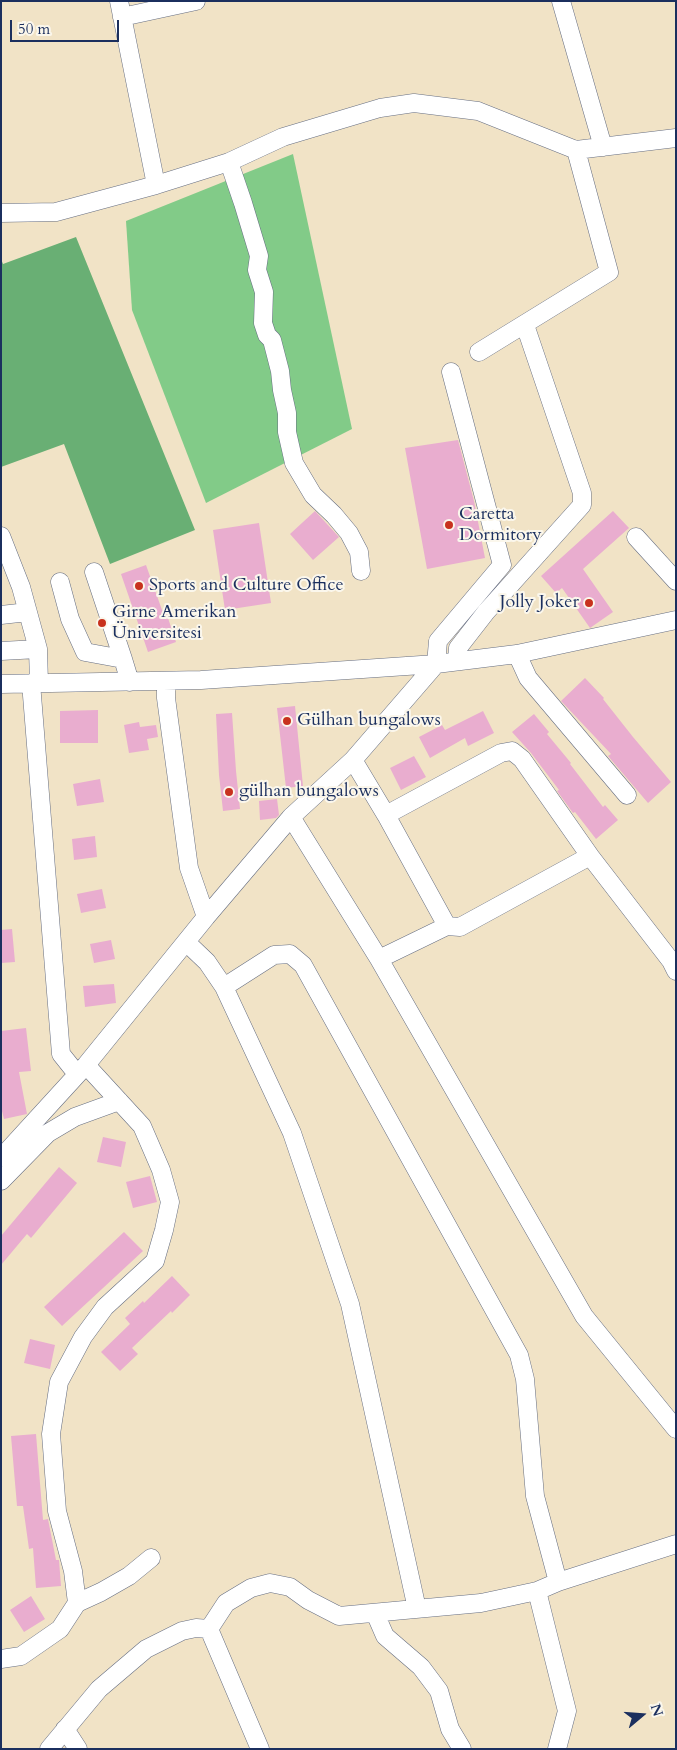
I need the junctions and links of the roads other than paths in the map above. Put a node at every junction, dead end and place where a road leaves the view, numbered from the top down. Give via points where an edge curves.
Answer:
1 (196, 1) edge
2 (561, 1) edge
3 (120, 9) edge
4 (676, 138) edge
5 (603, 147) junction
6 (576, 150) junction
7 (229, 162) junction
8 (156, 184) junction
9 (1, 213) edge
10 (525, 325) junction
11 (479, 352) dead end
12 (451, 372) dead end
13 (1, 537) edge
14 (636, 537) dead end
15 (361, 571) dead end
16 (94, 572) dead end
17 (9, 576) edge
18 (676, 581) edge
19 (60, 582) dead end
20 (28, 612) junction
21 (1, 615) edge
22 (676, 620) edge
23 (38, 649) junction
24 (1, 651) edge
25 (517, 654) junction
26 (123, 659) junction
27 (457, 661) junction
28 (436, 664) junction
29 (166, 681) junction
30 (130, 682) junction
31 (35, 683) junction
32 (1, 684) edge
33 (353, 760) junction
34 (627, 795) dead end
35 (386, 815) junction
36 (291, 817) junction
37 (590, 856) junction
38 (206, 917) junction
39 (446, 926) junction
40 (186, 942) junction
41 (379, 959) junction
42 (676, 972) edge
43 (224, 987) junction
44 (82, 1070) junction
45 (119, 1101) junction
46 (1, 1158) edge
47 (1, 1181) edge
48 (676, 1429) edge
49 (676, 1544) edge
50 (151, 1558) dead end
51 (558, 1582) junction
52 (537, 1591) junction
53 (77, 1603) junction
54 (416, 1609) junction
55 (375, 1613) junction
56 (209, 1629) junction
57 (1, 1659) edge
58 (65, 1730) junction
59 (49, 1749) edge
60 (78, 1749) edge
61 (260, 1749) edge
62 (462, 1749) edge
63 (557, 1749) edge

1 - 3 street
2 - 5 street
3 - 8 street
4 - 5 street
5 - 6 street
6 - 7 street via 478,111 414,102 380,108 283,137
6 - 10 street via 609,272
7 - 8 street
7 - 15 street via 259,256 257,270 264,292 263,323 272,340 280,372 294,463 313,495 349,533 359,552
8 - 9 street via 56,212
10 - 11 street
10 - 27 street via 582,493 582,505 486,612 458,648
12 - 28 street via 502,564 438,641
13 - 17 street
14 - 18 street
16 - 26 street
17 - 20 street
19 - 26 street via 70,618 85,652
20 - 21 street
20 - 23 street
22 - 25 street
23 - 24 street
23 - 31 street
25 - 27 street
25 - 34 street via 528,678
26 - 30 street
27 - 28 street
28 - 29 street
28 - 33 street
29 - 30 street
29 - 38 street via 189,868
30 - 31 street
31 - 32 street
31 - 44 street via 61,1054
33 - 35 street
33 - 36 street
35 - 37 street via 501,753 512,751 522,759
35 - 39 street
36 - 38 street
36 - 41 street
37 - 39 street via 460,927
37 - 42 street via 671,961
38 - 40 street
39 - 41 street
40 - 43 street via 207,962
40 - 44 street
41 - 48 street via 584,1316
43 - 51 street via 274,955 290,954 303,965 519,1355 535,1496
43 - 54 street via 292,1133 350,1304
44 - 45 street
44 - 46 street
45 - 47 street via 76,1117 48,1133
45 - 53 street via 142,1126 161,1170 170,1202 155,1261 105,1307 83,1337 60,1382 51,1434 55,1492
49 - 51 street
50 - 53 street via 129,1576
51 - 52 street
52 - 54 street via 481,1603
52 - 63 street via 567,1711
53 - 57 street via 60,1628 21,1656
54 - 55 street
55 - 56 street via 339,1616 290,1587 270,1583 251,1588 226,1603
55 - 62 street via 385,1636 421,1667 439,1691 450,1729
56 - 58 street via 182,1631 146,1649 99,1689
56 - 61 street
58 - 59 street
58 - 60 street

